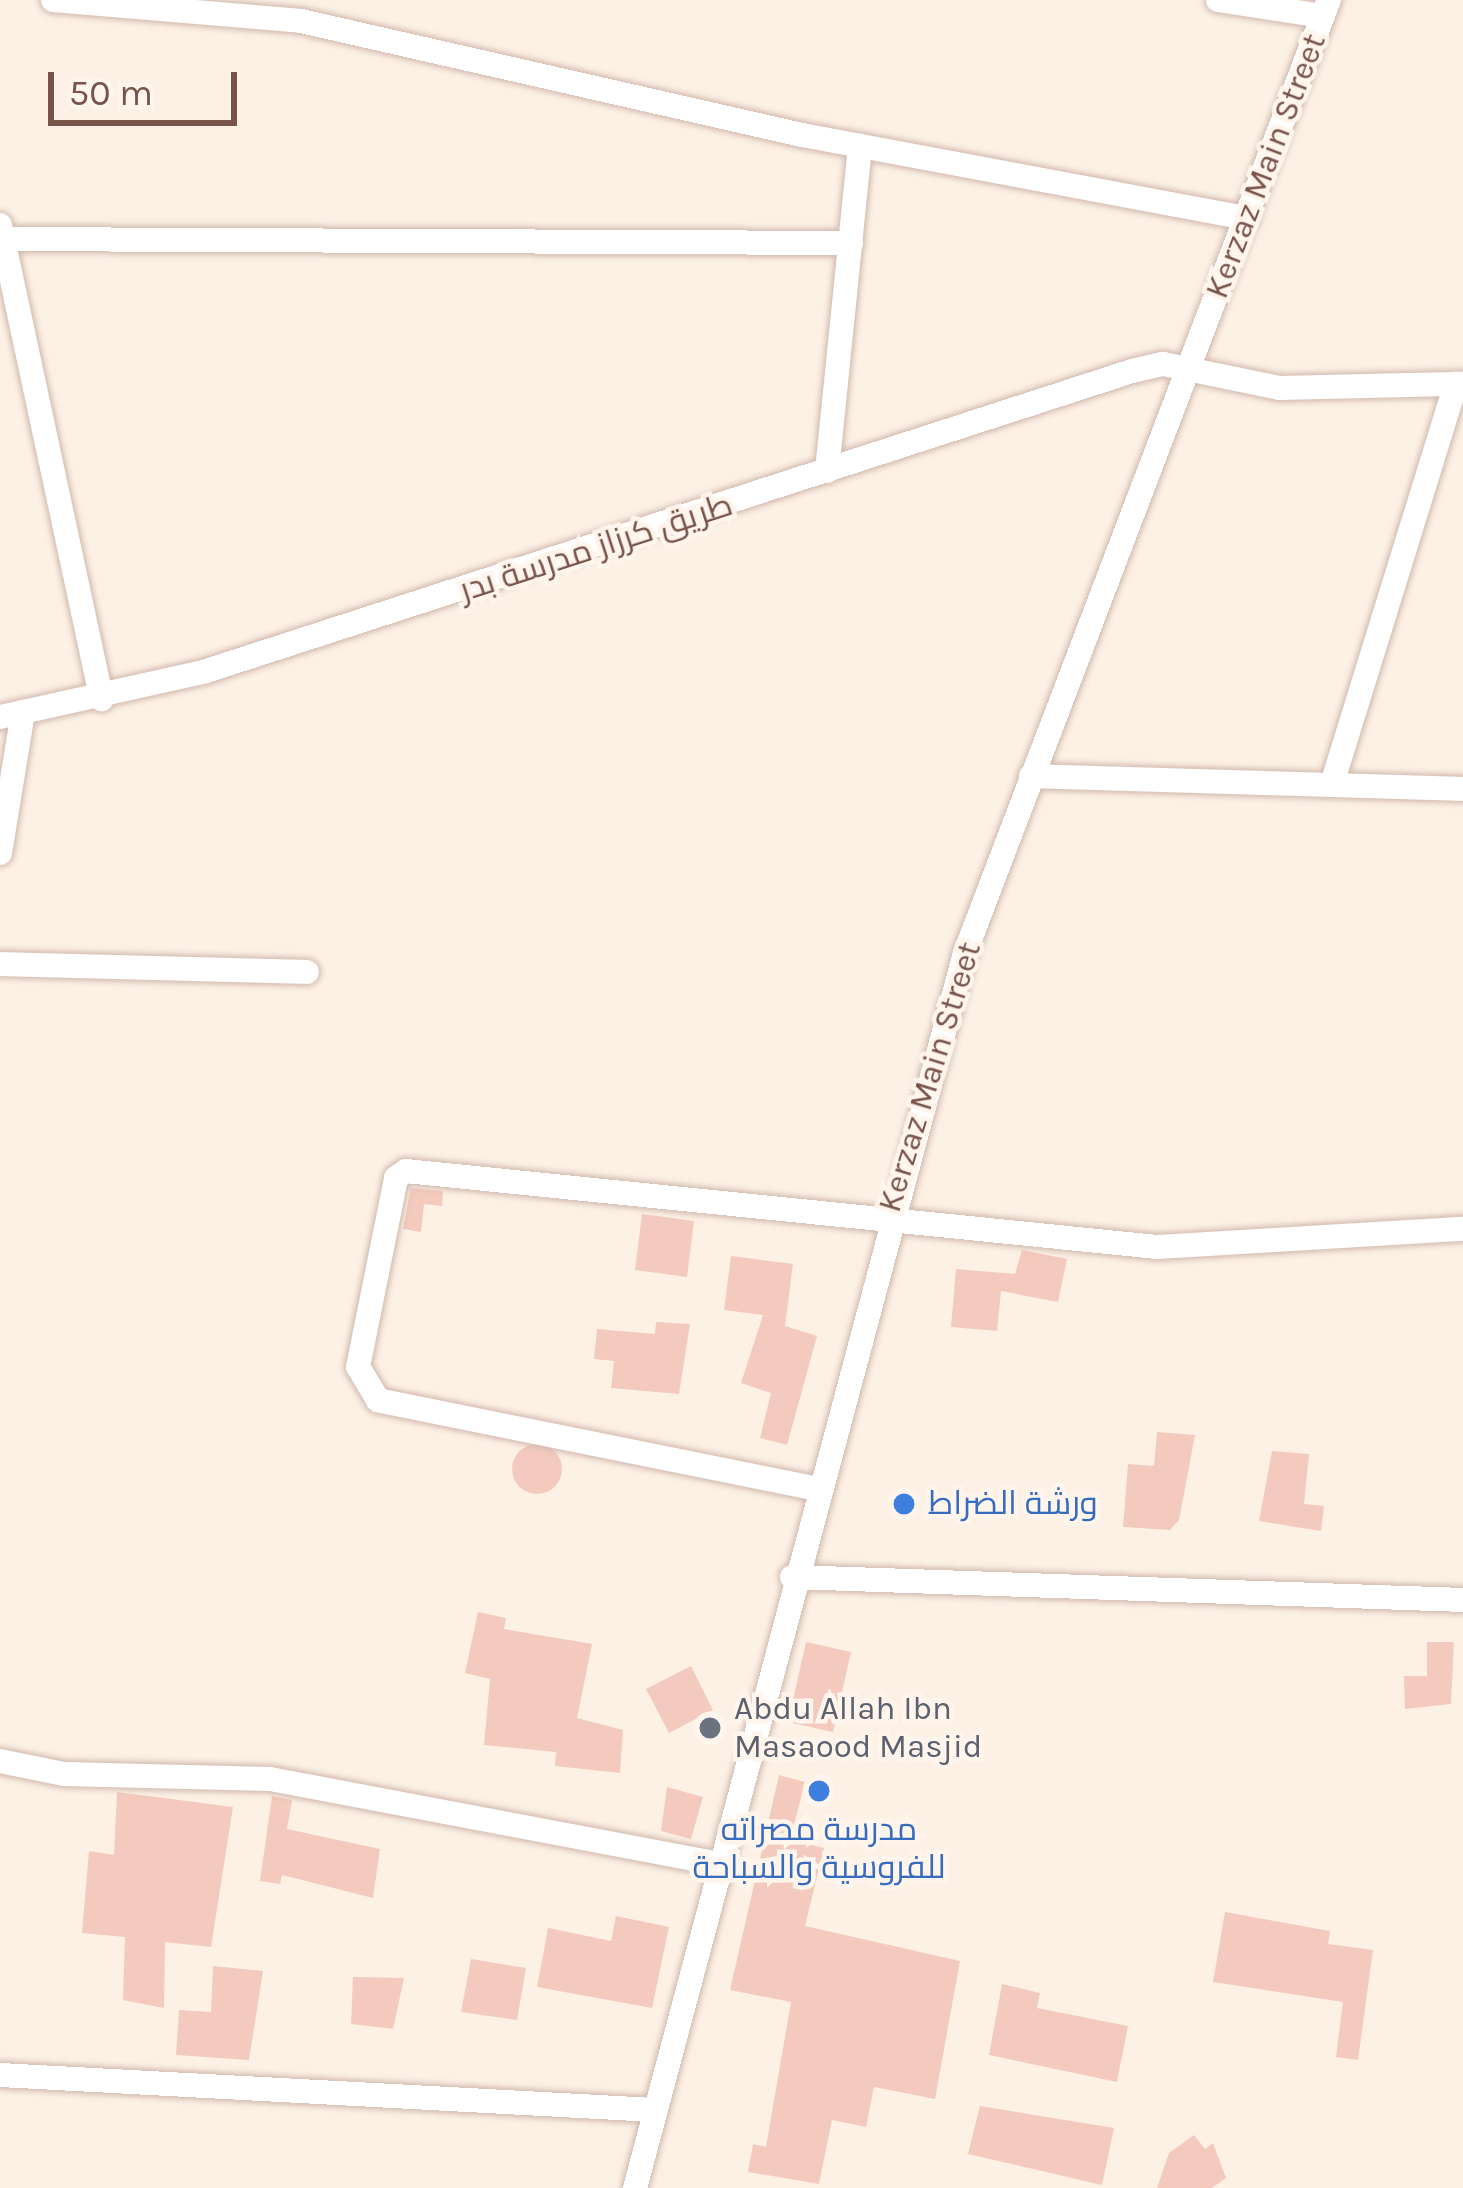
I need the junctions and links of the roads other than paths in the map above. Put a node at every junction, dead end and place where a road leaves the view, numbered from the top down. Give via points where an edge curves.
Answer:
1 (52, 0) edge
2 (1218, 0) edge
3 (1326, 8) edge
4 (304, 11) edge
5 (860, 146) junction
6 (1246, 218) junction
7 (2, 231) edge
8 (850, 243) junction
9 (1187, 368) junction
10 (1460, 384) edge
11 (827, 471) junction
12 (102, 699) junction
13 (11, 714) edge
14 (1031, 776) junction
15 (1332, 784) junction
16 (1463, 790) edge
17 (0, 854) edge
18 (0, 964) edge
19 (307, 972) dead end
20 (886, 1225) junction
21 (1463, 1229) edge
22 (818, 1489) junction
23 (792, 1576) junction
24 (1463, 1600) edge
25 (0, 1761) edge
26 (720, 1864) junction
27 (0, 2075) edge
28 (656, 2110) junction
29 (635, 2188) edge

1 - 4 street
2 - 3 street
3 - 6 street, Kerzaz Main Street
4 - 5 street
5 - 6 street
5 - 8 street
6 - 9 street, Kerzaz Main Street
7 - 8 street
7 - 12 street
8 - 11 street
9 - 10 street, طريق كرزاز مدرسة بدر via 1280,388
9 - 11 street, طريق كرزاز مدرسة بدر via 1132,371
9 - 14 street, Kerzaz Main Street
10 - 15 street
11 - 12 street, طريق كرزاز مدرسة بدر
12 - 13 street, طريق كرزاز مدرسة بدر
13 - 17 street
14 - 15 street
14 - 20 street, Kerzaz Main Street via 965,953
15 - 16 street
18 - 19 street
20 - 21 street via 1156,1247
20 - 22 street, Kerzaz Main Street
20 - 22 street via 406,1171 396,1178 358,1366 378,1400 574,1432
22 - 23 street, Kerzaz Main Street
23 - 24 street
23 - 26 street, Kerzaz Main Street
25 - 26 street via 64,1774 270,1779
26 - 28 street, Kerzaz Main Street
27 - 28 street
28 - 29 street, Kerzaz Main Street

